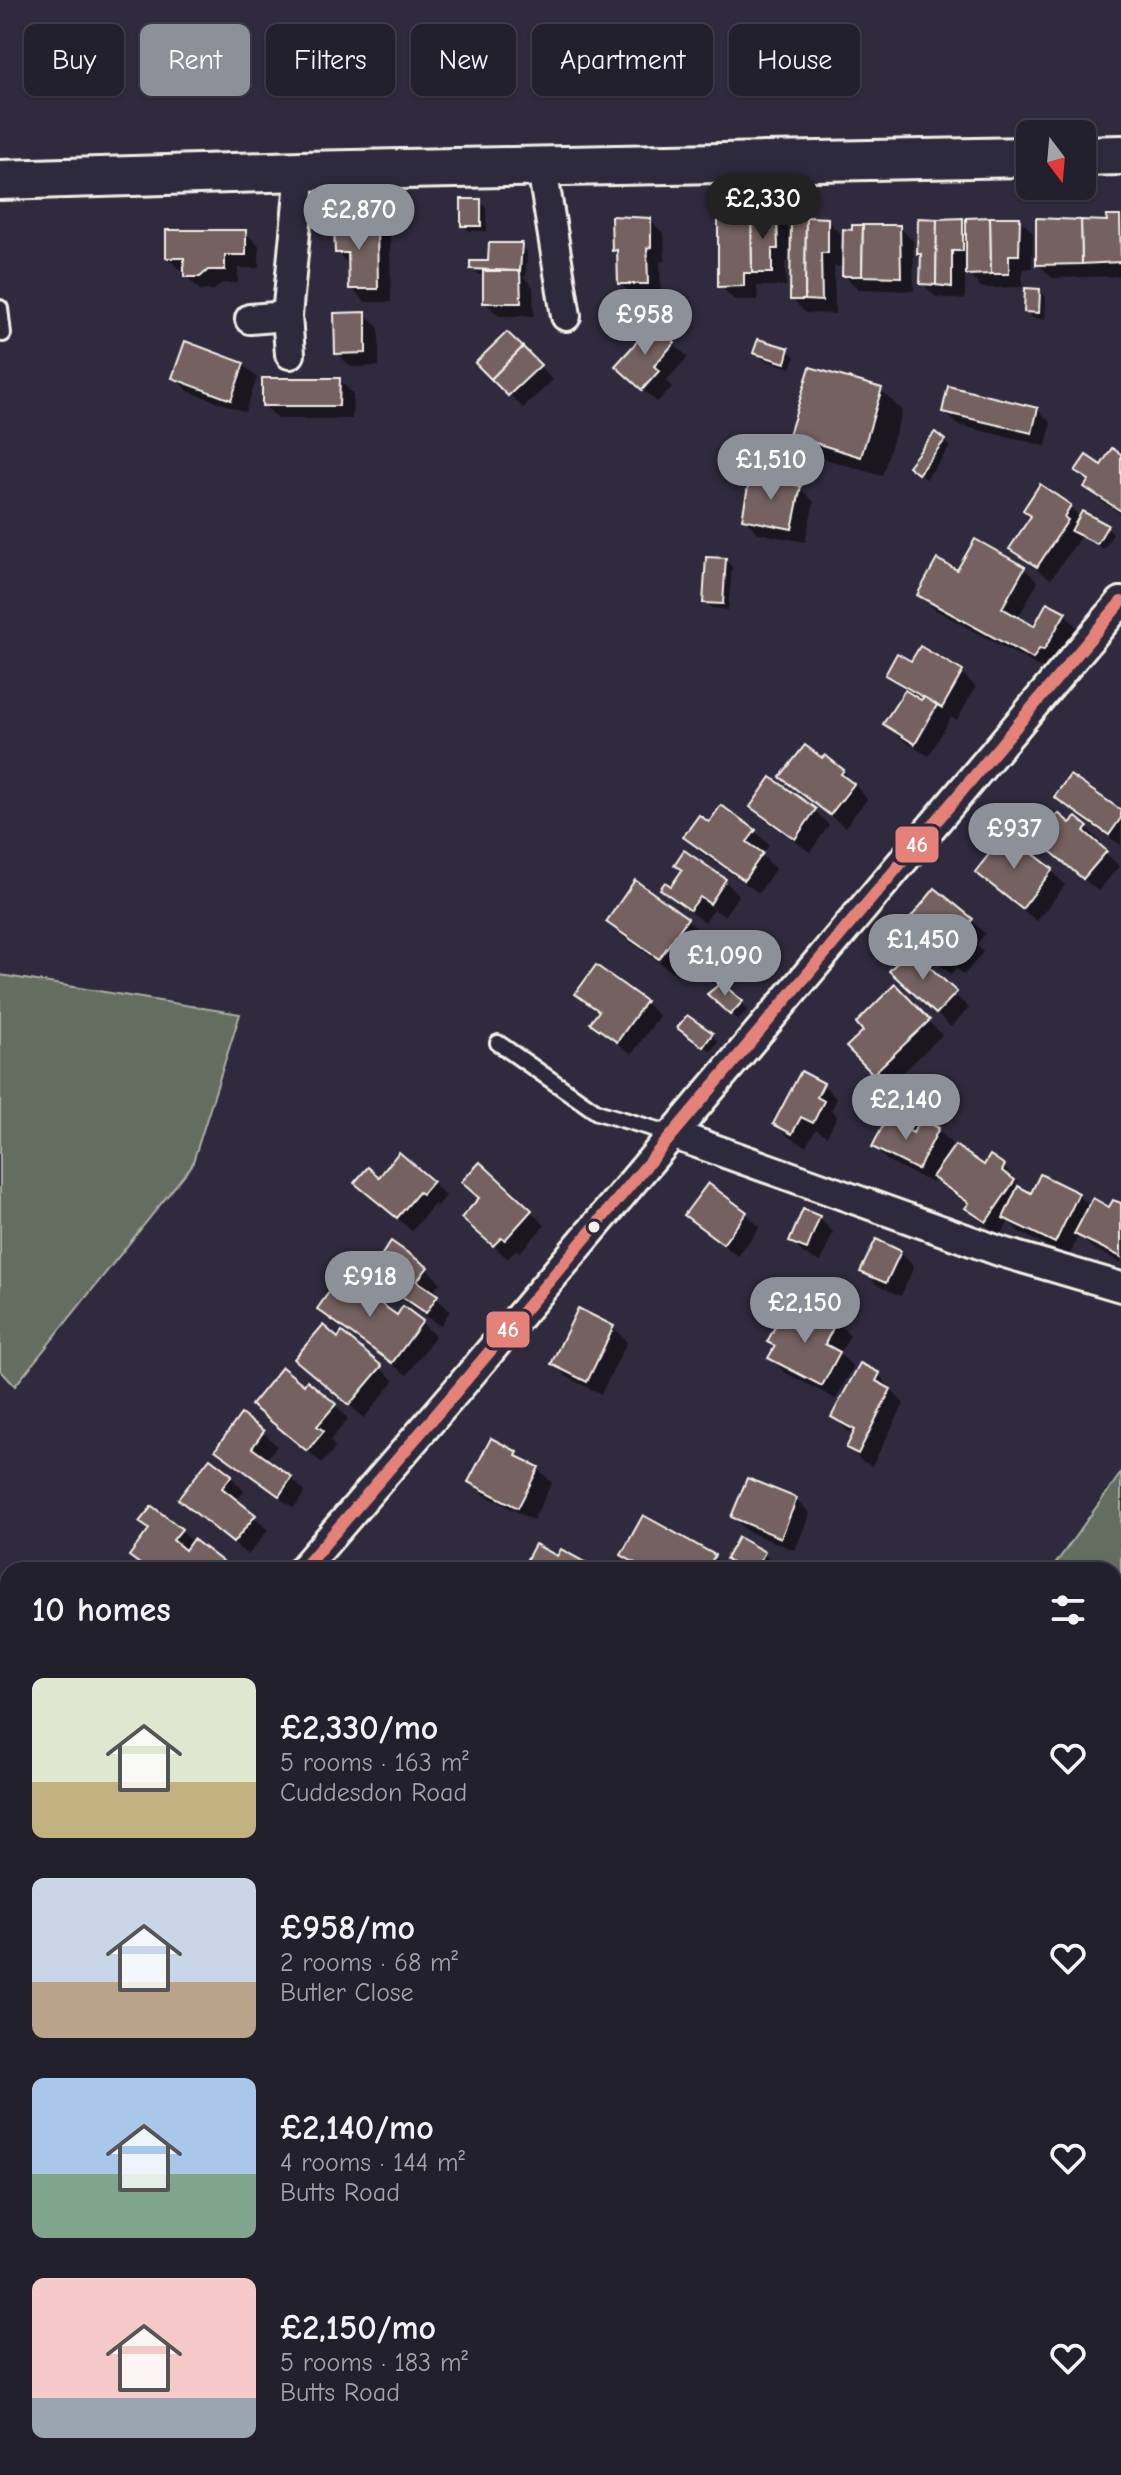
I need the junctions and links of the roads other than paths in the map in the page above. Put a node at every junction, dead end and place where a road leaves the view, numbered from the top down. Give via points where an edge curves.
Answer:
1 (1121, 155) edge
2 (1096, 156) edge
3 (1016, 157) edge
4 (542, 168) junction
5 (301, 171) junction
6 (0, 180) edge
7 (0, 308) edge
8 (287, 316) junction
9 (566, 316) dead end
10 (250, 319) dead end
11 (3, 334) dead end
12 (290, 354) dead end
13 (1121, 602) edge
14 (498, 1043) dead end
15 (672, 1134) junction
16 (1121, 1287) edge
17 (309, 1562) edge

1 - 2 street
3 - 4 street
4 - 5 street
4 - 9 street
5 - 6 street
5 - 8 street
7 - 11 lane
8 - 10 street
8 - 12 street
13 - 15 street
14 - 15 lane via 597,1112
15 - 16 street via 1002,1252
15 - 17 street

